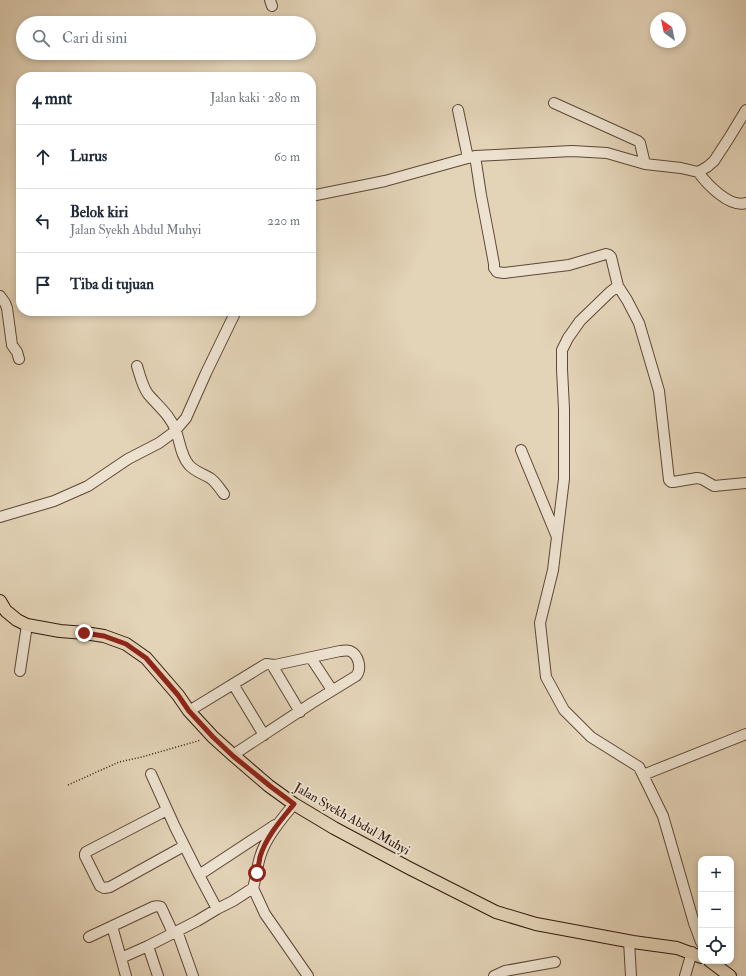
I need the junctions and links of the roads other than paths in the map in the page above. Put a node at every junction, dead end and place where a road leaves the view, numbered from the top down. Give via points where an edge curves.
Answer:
1 (554, 103) dead end
2 (458, 110) dead end
3 (746, 110) edge
4 (472, 157) junction
5 (645, 164) junction
6 (698, 172) junction
7 (316, 195) edge
8 (746, 203) edge
9 (618, 286) junction
10 (0, 296) edge
11 (234, 316) edge
12 (19, 358) dead end
13 (137, 366) dead end
14 (176, 430) junction
15 (521, 450) dead end
16 (746, 483) edge
17 (224, 494) dead end
18 (0, 517) edge
19 (558, 538) junction
20 (0, 601) edge
21 (27, 625) junction
22 (311, 658) junction
23 (272, 665) junction
24 (20, 670) dead end
25 (233, 684) junction
26 (332, 690) junction
27 (189, 711) junction
28 (300, 712) junction
29 (746, 734) edge
30 (264, 735) junction
31 (233, 756) junction
32 (151, 774) dead end
33 (643, 775) junction
34 (294, 804) junction
35 (167, 810) junction
36 (279, 822) junction
37 (184, 846) junction
38 (199, 875) junction
39 (253, 888) junction
40 (217, 909) junction
41 (112, 926) junction
42 (175, 932) junction
43 (698, 934) edge
44 (89, 937) dead end
45 (629, 941) junction
46 (148, 946) junction
47 (696, 955) edge
48 (121, 958) junction
49 (555, 962) dead end
50 (714, 964) edge
51 (126, 976) edge
52 (158, 976) edge
53 (193, 976) edge
54 (308, 976) edge
55 (494, 976) edge
56 (631, 976) edge
57 (685, 976) edge
58 (730, 976) edge

1 - 5 street via 638,141
2 - 4 street
3 - 6 street via 714,161
4 - 5 street via 572,152 607,153
4 - 7 street via 385,181
4 - 9 street via 494,268 497,272 569,265 609,254
5 - 6 street
6 - 8 street via 724,197 734,202
9 - 16 street via 639,322 659,391 669,480 674,482 700,478 718,486
9 - 19 street via 580,321 562,350 564,480
10 - 12 street via 7,308 12,344
11 - 14 street via 186,418
13 - 14 street via 145,389 168,415
14 - 17 street via 188,464 212,480
14 - 18 street via 88,486 54,501
15 - 19 street
19 - 33 street via 554,570 540,623 546,677 564,710 591,737 639,767
20 - 21 main road, Jalan Syekh Abdul Muhyi via 6,611
21 - 24 street
21 - 27 main road, Jalan Syekh Abdul Muhyi via 104,636 126,644 146,658
22 - 23 street
22 - 26 street
22 - 26 street via 345,650 356,657 359,673
23 - 25 street via 266,664
23 - 28 street
25 - 27 street
25 - 30 street
26 - 28 street
27 - 31 main road, Jalan Syekh Abdul Muhyi
28 - 30 street
29 - 33 street
30 - 31 street
31 - 34 main road, Jalan Syekh Abdul Muhyi
32 - 35 street
33 - 43 street via 663,816
34 - 36 street
34 - 45 main road, Jalan Syekh Abdul Muhyi via 334,828 496,912 536,924
35 - 37 street
35 - 37 street via 86,852 85,856 100,886 104,888
36 - 38 street
36 - 39 street via 260,857
37 - 38 street
38 - 40 street
39 - 40 street
39 - 54 street via 265,914
40 - 42 street
41 - 42 street via 159,906
41 - 44 street
41 - 48 street
42 - 46 street
42 - 53 street
45 - 47 main road, Jalan Syekh Abdul Muhyi via 677,948
45 - 56 street
46 - 48 street
46 - 52 street
47 - 57 street
48 - 51 street
49 - 55 street via 505,971
50 - 58 main road

